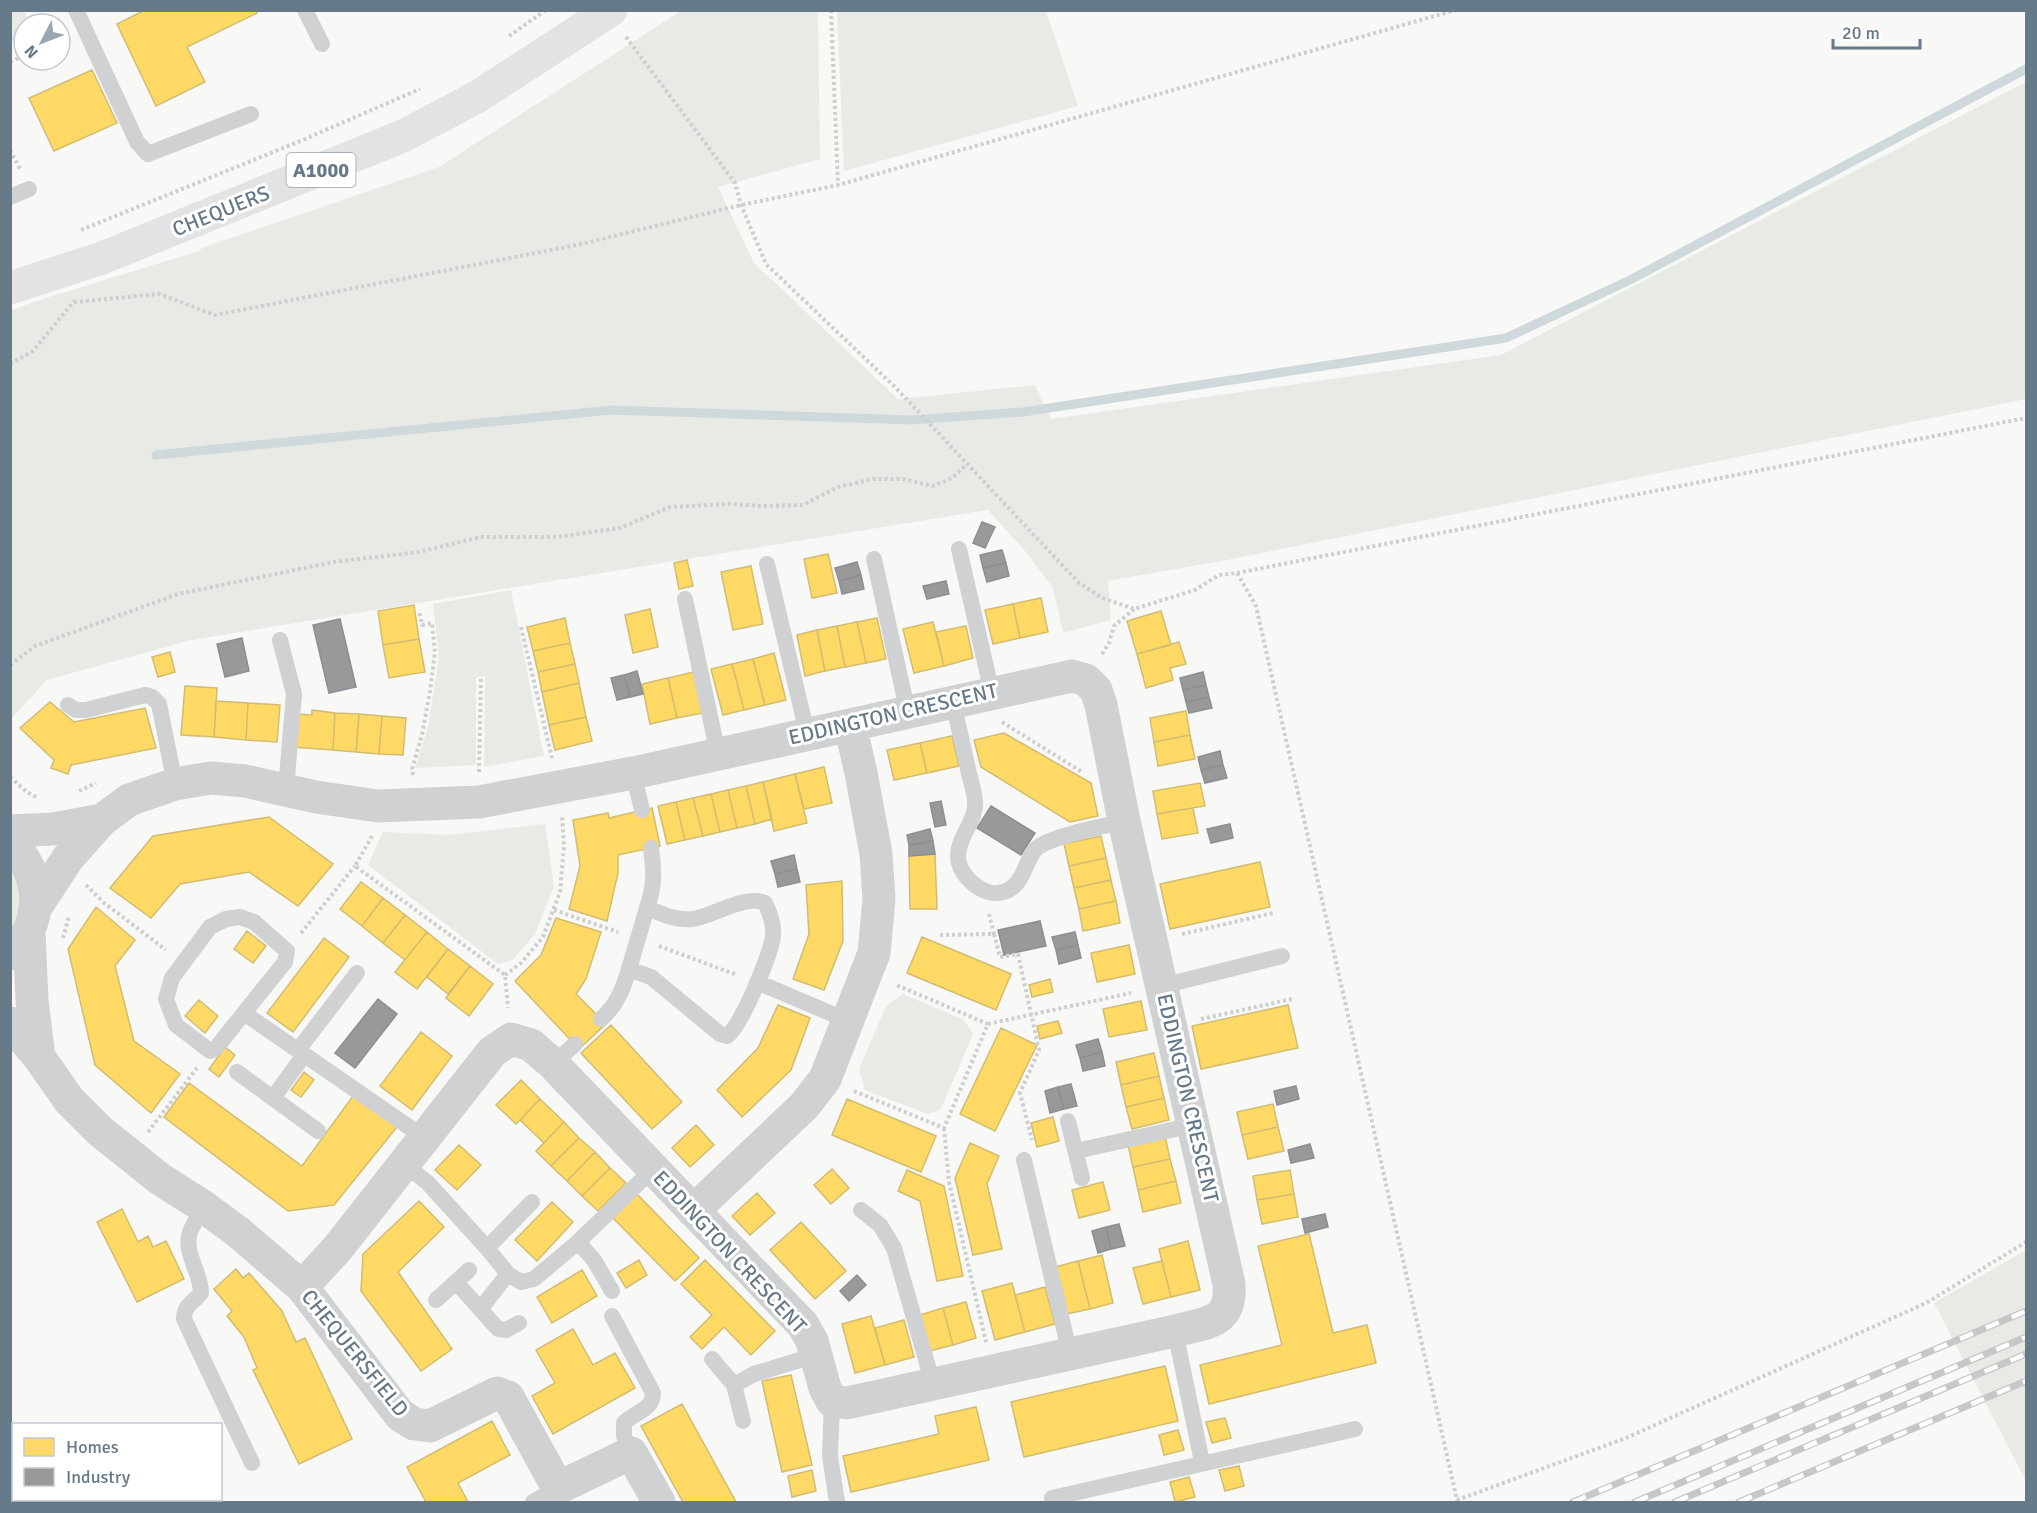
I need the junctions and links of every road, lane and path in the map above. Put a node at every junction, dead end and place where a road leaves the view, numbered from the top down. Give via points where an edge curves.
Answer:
1 (76, 10) edge
2 (305, 10) edge
3 (546, 10) edge
4 (831, 10) edge
5 (1456, 10) edge
6 (610, 11) edge
7 (509, 36) dead end
8 (322, 44) dead end
9 (422, 88) dead end
10 (251, 114) dead end
11 (838, 185) junction
12 (29, 189) dead end
13 (10, 197) edge
14 (741, 205) junction
15 (77, 231) dead end
16 (10, 288) edge
17 (10, 364) edge
18 (2026, 418) edge
19 (967, 464) junction
20 (959, 549) dead end
21 (874, 559) dead end
22 (767, 564) dead end
23 (1237, 573) junction
24 (685, 599) dead end
25 (1134, 609) junction
26 (419, 610) dead end
27 (521, 627) dead end
28 (280, 640) dead end
29 (10, 665) edge
30 (481, 676) dead end
31 (1086, 680) junction
32 (992, 693) junction
33 (68, 705) dead end
34 (908, 713) junction
35 (956, 716) junction
36 (850, 725) junction
37 (807, 733) junction
38 (718, 754) junction
39 (553, 762) dead end
40 (1083, 772) dead end
41 (633, 773) junction
42 (413, 776) dead end
43 (10, 777) edge
44 (175, 784) junction
45 (286, 789) junction
46 (43, 801) dead end
47 (478, 802) junction
48 (378, 806) junction
49 (642, 810) dead end
50 (562, 818) dead end
51 (102, 820) junction
52 (1124, 821) junction
53 (10, 831) edge
54 (10, 843) edge
55 (651, 848) dead end
56 (355, 866) junction
57 (81, 891) dead end
58 (647, 908) junction
59 (1273, 913) dead end
60 (69, 915) dead end
61 (25, 931) edge
62 (940, 935) dead end
63 (1152, 940) junction
64 (62, 948) dead end
65 (287, 951) junction
66 (1282, 956) dead end
67 (183, 963) junction
68 (629, 969) junction
69 (867, 972) junction
70 (357, 973) dead end
71 (505, 975) junction
72 (757, 982) junction
73 (1162, 986) junction
74 (1292, 999) dead end
75 (244, 1013) junction
76 (1032, 1014) junction
77 (601, 1019) dead end
78 (849, 1021) junction
79 (10, 1023) edge
80 (988, 1024) junction
81 (1171, 1026) junction
82 (511, 1039) junction
83 (210, 1051) junction
84 (301, 1053) junction
85 (39, 1057) junction
86 (237, 1072) dead end
87 (825, 1079) junction
88 (273, 1098) junction
89 (1068, 1121) dead end
90 (1194, 1125) junction
91 (944, 1128) junction
92 (140, 1129) dead end
93 (318, 1131) dead end
94 (146, 1135) junction
95 (425, 1138) junction
96 (153, 1140) dead end
97 (1076, 1151) junction
98 (1024, 1160) joint
99 (405, 1165) junction
100 (653, 1169) junction
101 (1082, 1178) dead end
102 (532, 1202) dead end
103 (204, 1207) junction
104 (861, 1210) dead end
105 (693, 1211) junction
106 (578, 1242) junction
107 (2026, 1242) edge
108 (487, 1248) junction
109 (469, 1270) dead end
110 (508, 1275) junction
111 (456, 1282) junction
112 (302, 1287) junction
113 (612, 1291) dead end
114 (436, 1300) dead end
115 (481, 1308) junction
116 (612, 1316) dead end
117 (519, 1323) dead end
118 (1175, 1331) junction
119 (1070, 1354) junction
120 (816, 1355) junction
121 (712, 1359) dead end
122 (993, 1372) junction
123 (933, 1384) junction
124 (734, 1385) junction
125 (831, 1401) junction
126 (743, 1421) dead end
127 (1355, 1429) dead end
128 (631, 1453) junction
129 (1202, 1462) junction
130 (252, 1463) dead end
131 (545, 1496) edge
132 (1052, 1498) dead end
133 (659, 1503) edge
134 (837, 1503) edge

1 - 10 lane via 137,141 148,154
2 - 8 lane
3 - 7 path
4 - 11 path
5 - 11 path
6 - 14 path via 630,44 735,183
6 - 16 main road, CHEQUERS / A1000 via 477,97 403,136 102,258
9 - 15 path
11 - 14 path
12 - 13 lane
14 - 17 path via 577,245 215,315 159,294 73,302 33,351
14 - 19 path via 766,264 896,388
18 - 23 path
19 - 25 path via 1079,583 1102,598
19 - 29 path via 952,478 933,486 903,479 873,479 838,487 803,505 670,507 620,528 556,537 481,537 419,552 334,562 178,594 35,646
20 - 32 lane
21 - 34 lane
22 - 37 lane
23 - 25 path via 1219,575 1196,590
23 - 107 path via 1256,606 1457,1500 1626,1438 1926,1303
24 - 38 lane
25 - 31 path via 1114,626 1109,643
26 - 42 path via 422,625 432,623 435,652
27 - 39 path
28 - 45 lane via 294,694
30 - 47 path
31 - 32 street, EDDINGTON CRESCENT via 1072,676
31 - 52 street, EDDINGTON CRESCENT via 1096,690 1101,705
32 - 35 street, EDDINGTON CRESCENT
33 - 44 lane via 86,710 145,695 152,698 159,704
34 - 35 street, EDDINGTON CRESCENT
34 - 36 street, EDDINGTON CRESCENT
35 - 40 path via 998,720
35 - 52 lane via 975,802 958,854 960,867 969,880 988,892 1003,893 1012,888 1035,849 1050,840
36 - 37 street, EDDINGTON CRESCENT
36 - 69 street via 876,854 879,899
37 - 38 street, EDDINGTON CRESCENT
38 - 41 street, EDDINGTON CRESCENT
41 - 47 street, EDDINGTON CRESCENT
41 - 49 lane
43 - 46 path
44 - 45 street, EDDINGTON CRESCENT via 212,778
44 - 51 street, EDDINGTON CRESCENT via 129,800
45 - 48 street, EDDINGTON CRESCENT
47 - 48 street, EDDINGTON CRESCENT
48 - 56 path via 374,831
50 - 71 path via 560,892 543,937
51 - 53 street, EDDINGTON CRESCENT via 52,829
51 - 61 street, EDDINGTON CRESCENT via 68,858
52 - 63 street, EDDINGTON CRESCENT
54 - 61 street, CHEQUERSFIELD via 27,862 34,884
55 - 58 lane via 653,889
56 - 65 path
56 - 71 path
57 - 67 path via 85,884
58 - 68 lane
58 - 72 lane via 674,918 693,919 752,900 765,903 773,936
59 - 63 path
60 - 64 path
61 - 85 street, CHEQUERSFIELD via 32,964
62 - 76 path via 994,934 1000,957 1018,954
63 - 73 street, EDDINGTON CRESCENT
65 - 67 lane via 254,922 240,917 210,927
65 - 75 lane via 285,962
66 - 73 lane
67 - 83 lane via 172,978 166,999 176,1025
68 - 72 lane via 651,977 727,1036 741,1019
68 - 77 lane via 622,991
69 - 78 street
69 - 80 path
70 - 84 lane
71 - 82 path
72 - 78 lane
73 - 76 path
73 - 81 street, EDDINGTON CRESCENT
74 - 81 path
75 - 83 lane
75 - 84 lane
76 - 80 path
76 - 98 path via 1039,1050 1020,1093 1034,1147
78 - 87 street
79 - 85 street, CHEQUERSFIELD
80 - 91 path
81 - 90 street, EDDINGTON CRESCENT
82 - 95 street via 492,1052
82 - 100 street, EDDINGTON CRESCENT via 564,1054
83 - 94 path
84 - 88 lane
84 - 95 lane
85 - 103 street, CHEQUERSFIELD via 69,1100 100,1131 160,1179
86 - 88 lane
87 - 91 path
87 - 105 street via 804,1106
88 - 93 lane
89 - 97 lane
90 - 97 lane
90 - 118 street, EDDINGTON CRESCENT via 1230,1299 1219,1318
91 - 122 path via 949,1182
92 - 94 path
94 - 96 path
95 - 99 street
97 - 101 lane
98 - 119 lane
99 - 108 lane via 428,1183
99 - 112 street
100 - 105 street, EDDINGTON CRESCENT
100 - 106 lane
102 - 108 lane
103 - 112 street, CHEQUERSFIELD
103 - 130 lane via 190,1233 188,1248 201,1293 189,1303 184,1319
104 - 123 lane via 880,1225 894,1248
105 - 120 street, EDDINGTON CRESCENT via 802,1326
106 - 110 lane via 534,1280 521,1282
106 - 113 lane
108 - 110 lane
109 - 111 lane
110 - 115 lane
111 - 114 lane
111 - 115 lane
112 - 131 street, CHEQUERSFIELD via 400,1415 414,1425 430,1426 497,1394 508,1397
115 - 117 lane via 498,1329 506,1330
116 - 128 lane via 653,1393 649,1407 624,1423
118 - 119 street, EDDINGTON CRESCENT
118 - 129 lane
119 - 122 street, EDDINGTON CRESCENT
120 - 124 lane via 754,1374
120 - 125 street, EDDINGTON CRESCENT
121 - 124 lane
122 - 123 street, EDDINGTON CRESCENT
123 - 125 street, EDDINGTON CRESCENT via 847,1403
124 - 126 lane
125 - 134 lane via 830,1456
127 - 129 lane
128 - 131 street, CHEQUERSFIELD
128 - 133 street
129 - 132 lane

